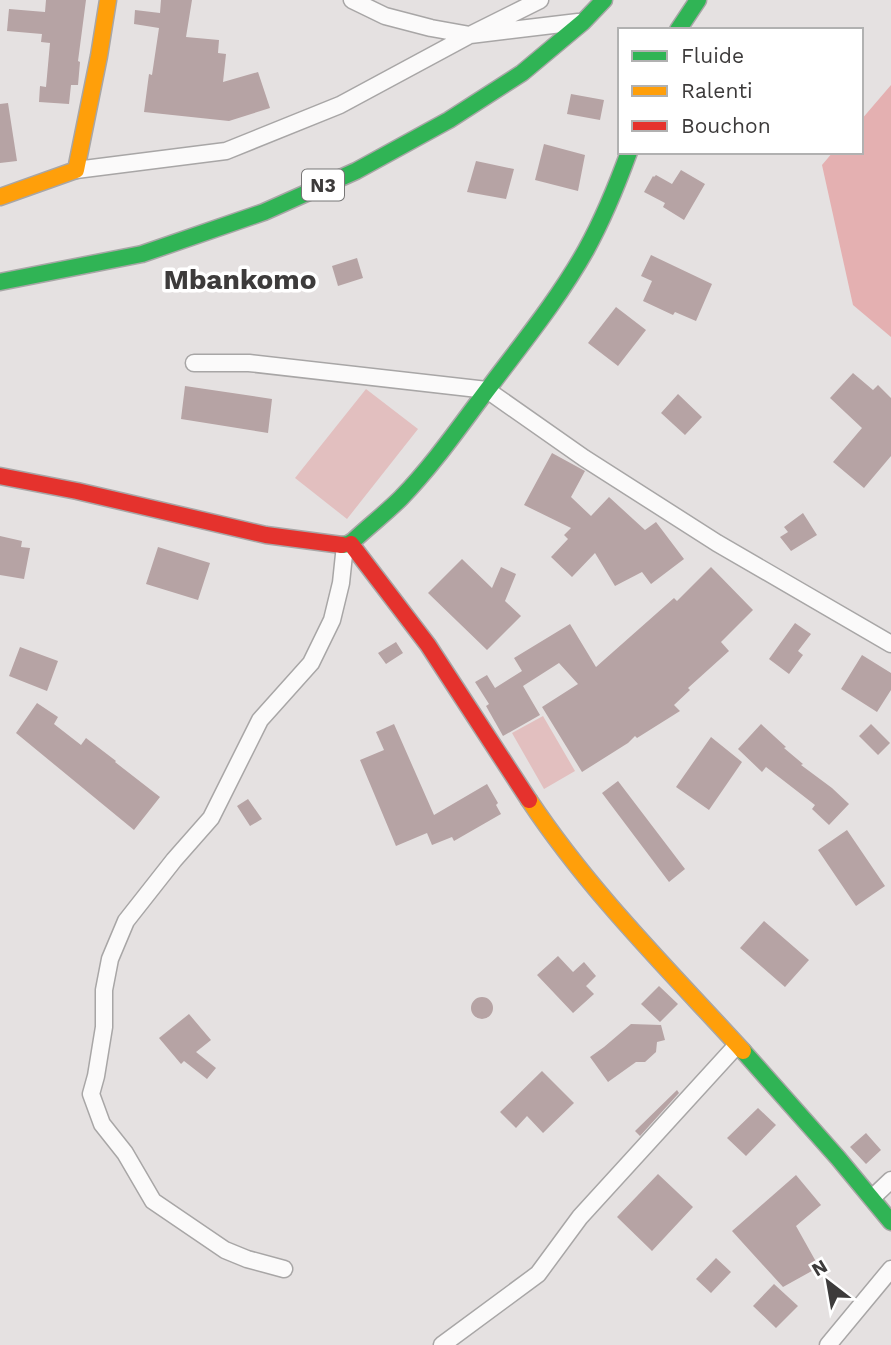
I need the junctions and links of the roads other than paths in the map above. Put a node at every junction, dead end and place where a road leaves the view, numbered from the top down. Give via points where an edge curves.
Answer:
1 (108, 0) edge
2 (352, 0) edge
3 (540, 0) edge
4 (604, 0) edge
5 (698, 0) edge
6 (583, 22) junction
7 (679, 28) edge
8 (470, 35) junction
9 (628, 154) edge
10 (76, 170) junction
11 (0, 197) edge
12 (0, 282) edge
13 (194, 363) dead end
14 (487, 390) junction
15 (0, 477) edge
16 (348, 544) junction
17 (891, 644) edge
18 (737, 1045) junction
19 (891, 1180) edge
20 (872, 1198) junction
21 (891, 1222) edge
22 (284, 1269) dead end
23 (891, 1269) edge
24 (442, 1345) edge
25 (828, 1345) edge

1 - 10 main road
2 - 8 street via 385,16
3 - 8 street
4 - 6 main road, N3
5 - 7 main road
6 - 8 street
6 - 12 main road, N3 via 522,73 356,171 264,212 142,254
8 - 10 street via 340,105 226,151
9 - 14 main road via 586,250 551,306
10 - 11 main road
13 - 14 street via 249,363
14 - 16 main road via 421,478
14 - 17 street via 717,543
15 - 16 main road via 266,535
16 - 18 main road via 429,646 501,760 584,876
16 - 22 street via 332,620 311,663 260,720 211,818 126,920 110,959 104,1027 91,1094 102,1124 153,1201 225,1250
18 - 20 main road
18 - 24 street via 580,1217 538,1274
19 - 20 street
20 - 21 main road
23 - 25 street

